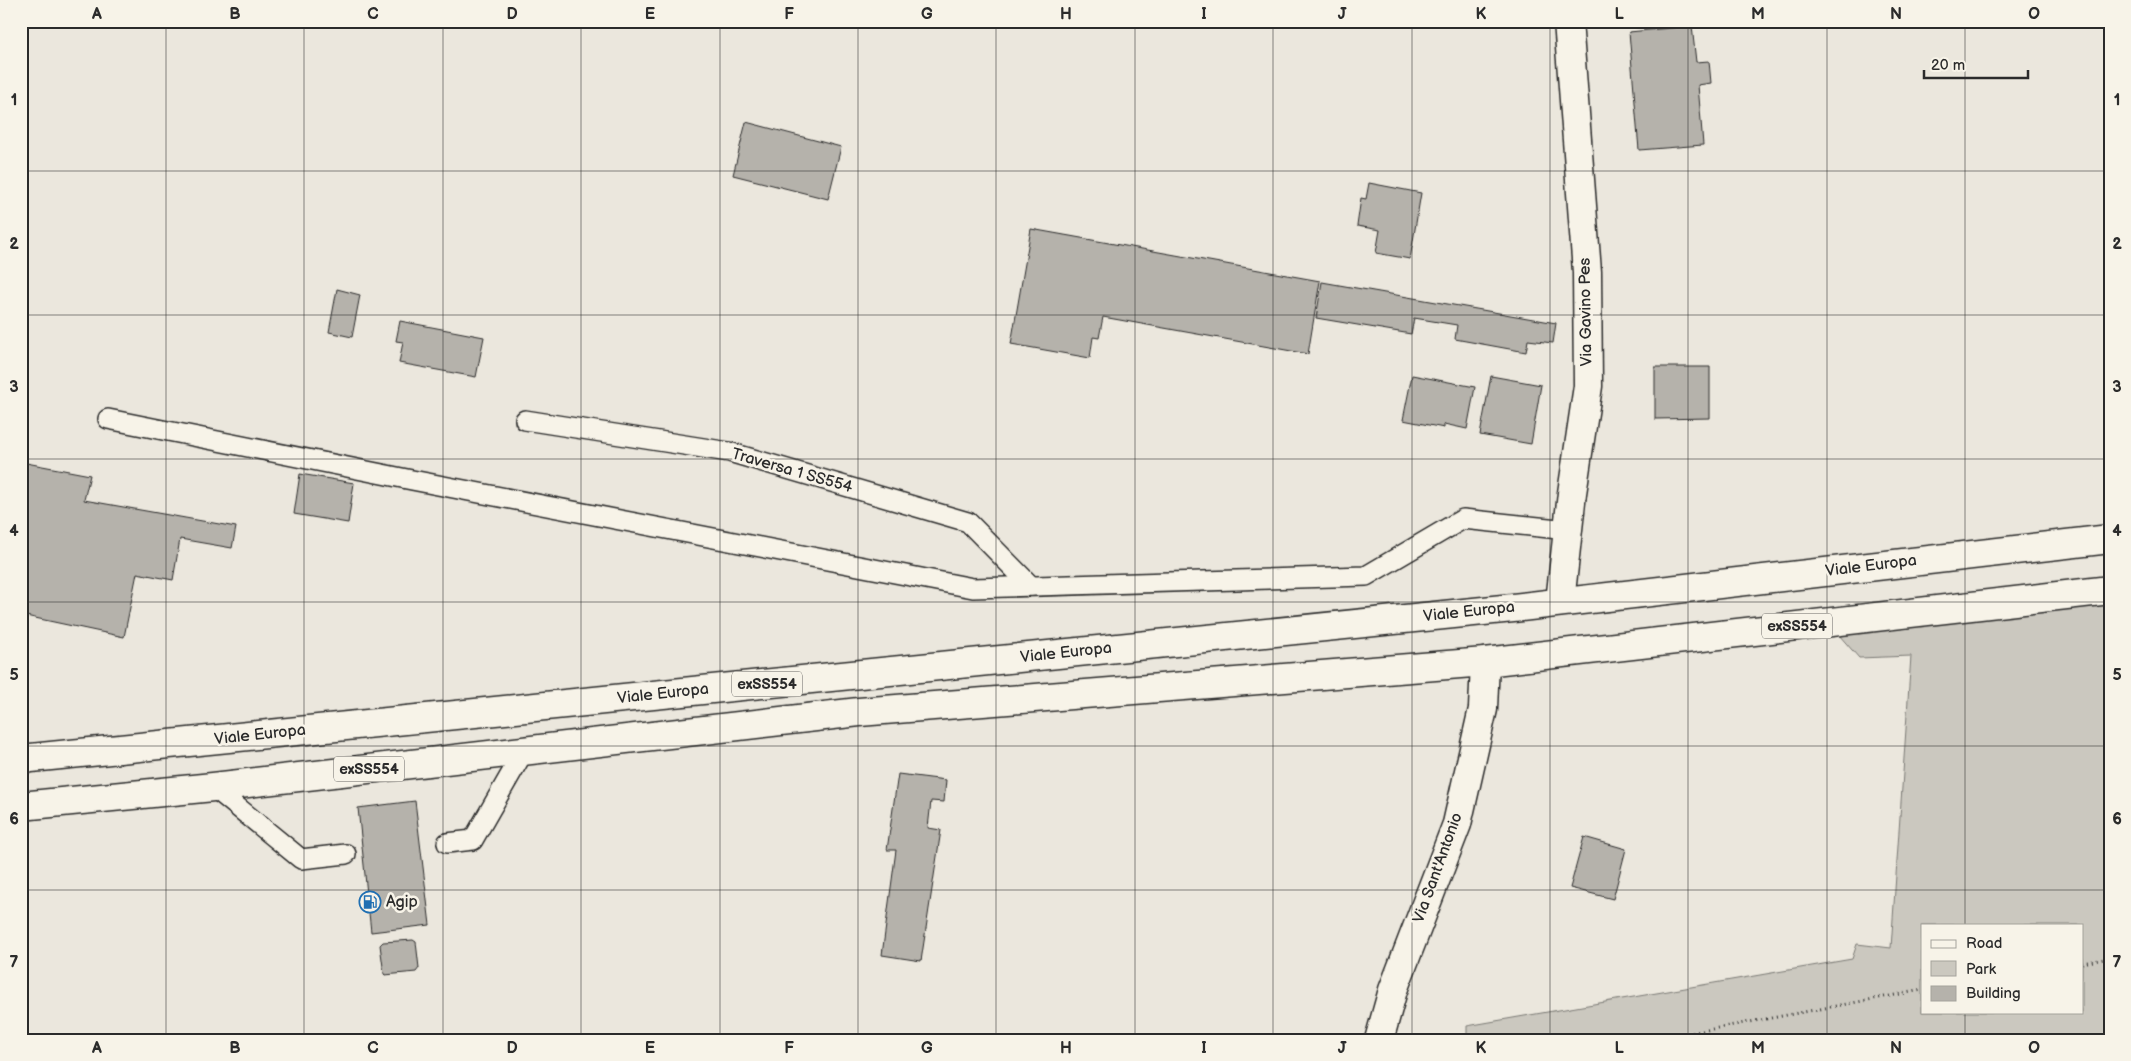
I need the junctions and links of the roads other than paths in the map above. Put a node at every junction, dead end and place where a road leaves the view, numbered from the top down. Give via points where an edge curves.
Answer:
1 (1568, 21) edge
2 (108, 419) dead end
3 (525, 420) dead end
4 (1568, 530) junction
5 (2110, 539) edge
6 (1031, 586) junction
7 (2110, 590) edge
8 (1560, 602) junction
9 (1485, 662) junction
10 (524, 751) junction
11 (21, 759) edge
12 (213, 787) junction
13 (21, 806) edge
14 (447, 843) dead end
15 (346, 854) dead end
16 (1380, 1040) edge

1 - 4 main road, Via Gavino Pes via 1587,272 1588,386
2 - 6 lane via 972,588
3 - 6 lane, Traversa 1 SS554 via 729,452 968,522
4 - 6 lane via 1463,520 1366,576
4 - 8 main road, Via Gavino Pes
5 - 8 main road, Viale Europa / exSS554
7 - 9 main road, exSS554
8 - 11 main road, Viale Europa / exSS554
9 - 10 main road, exSS554 via 859,712
9 - 16 main road, Via Sant'Antonio via 1483,709 1456,824 1393,990
10 - 12 main road, exSS554
10 - 14 lane via 473,840
12 - 13 main road, exSS554
12 - 15 lane via 302,859

